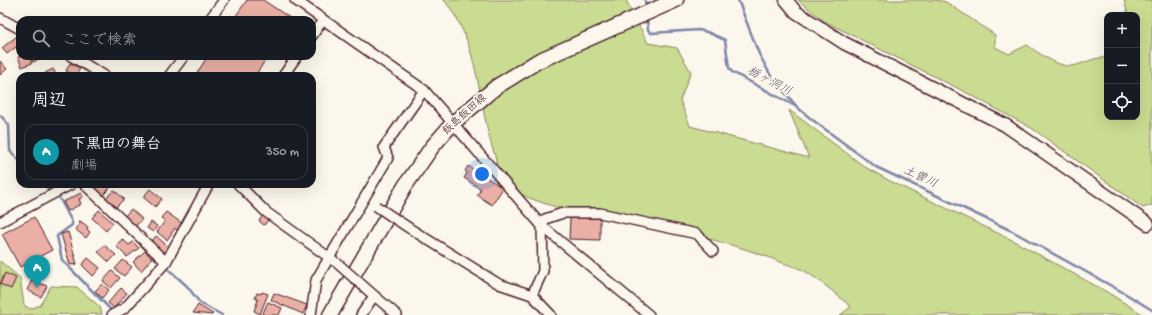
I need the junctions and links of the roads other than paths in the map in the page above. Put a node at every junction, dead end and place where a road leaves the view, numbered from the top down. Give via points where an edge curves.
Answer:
1 (224, 0) edge
2 (295, 0) edge
3 (676, 0) edge
4 (786, 0) edge
5 (212, 16) edge
6 (0, 18) edge
7 (323, 20) junction
8 (16, 26) edge
9 (316, 30) edge
10 (78, 60) edge
11 (181, 60) edge
12 (294, 60) edge
13 (99, 72) edge
14 (172, 72) edge
15 (286, 72) edge
16 (424, 90) junction
17 (453, 123) junction
18 (64, 188) edge
19 (88, 188) edge
20 (207, 188) edge
21 (242, 188) edge
22 (364, 199) junction
23 (0, 222) edge
24 (1150, 225) edge
25 (542, 226) junction
26 (713, 251) dead end
27 (334, 260) junction
28 (166, 262) junction
29 (372, 294) junction
30 (532, 296) junction
31 (112, 315) edge
32 (311, 315) edge
33 (330, 315) edge
34 (361, 315) edge
35 (397, 315) edge
36 (551, 315) edge
37 (650, 315) edge

1 - 5 street
2 - 7 street
3 - 17 main road, 飯島飯田線 via 538,61 496,87
4 - 24 street via 796,12 844,44 1006,125
6 - 8 street
7 - 9 street
7 - 16 street
10 - 13 street
11 - 14 street
12 - 15 street
16 - 17 street
16 - 22 street via 384,146 388,158
17 - 25 street
17 - 33 main road, 飯島飯田線 via 432,147 405,186
18 - 23 street
19 - 28 street
20 - 28 street
21 - 27 street via 266,212
22 - 27 street
22 - 30 street, bridge via 499,284
25 - 26 street via 545,219 563,213 600,213 697,234
25 - 30 street via 543,271
25 - 37 street
27 - 29 street, bridge
27 - 32 street via 316,280
28 - 31 street via 125,308
29 - 34 street
29 - 35 street
30 - 36 street

